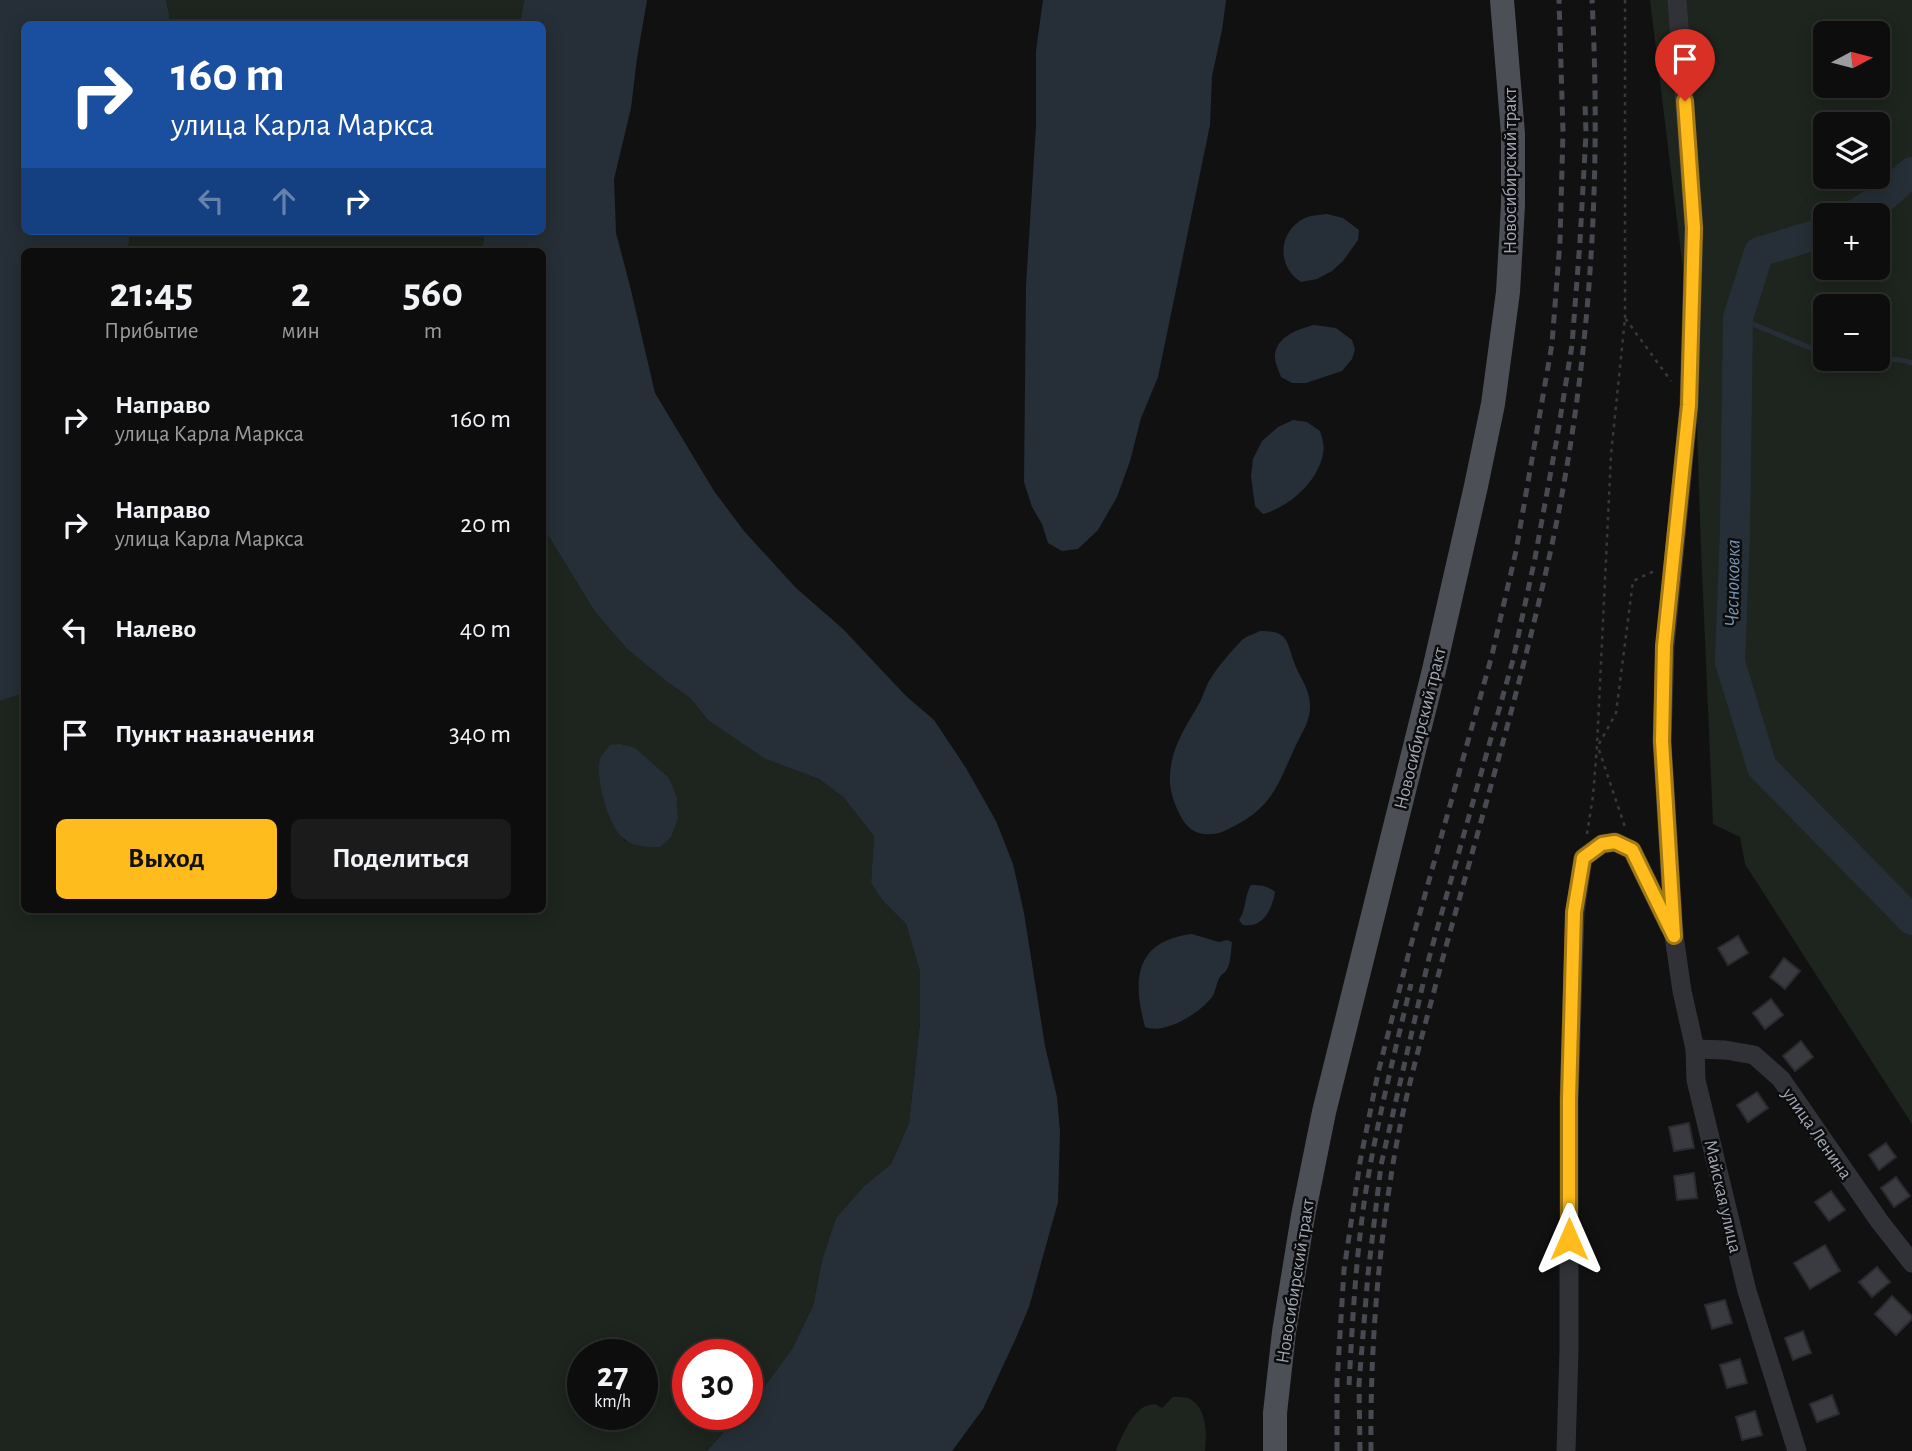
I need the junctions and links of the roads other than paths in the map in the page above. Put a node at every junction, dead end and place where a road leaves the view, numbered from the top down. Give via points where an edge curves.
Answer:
1 (1502, 0) edge
2 (1677, 0) edge
3 (1674, 936) junction
4 (1695, 1049) junction
5 (1912, 1263) edge
6 (1275, 1451) edge
7 (1566, 1451) edge
8 (1797, 1451) edge

1 - 6 main road, Новосибирский тракт via 1513,134 1513,205 1508,292 1493,404 1434,670 1324,1112 1284,1332
2 - 3 street via 1694,228 1689,405 1664,646 1662,741
3 - 4 street, Майская улица
3 - 7 street via 1632,850 1615,842 1602,844 1583,858 1574,912
4 - 5 street, улица Ленина via 1754,1055 1781,1079
4 - 8 street, Майская улица via 1696,1080 1746,1291

